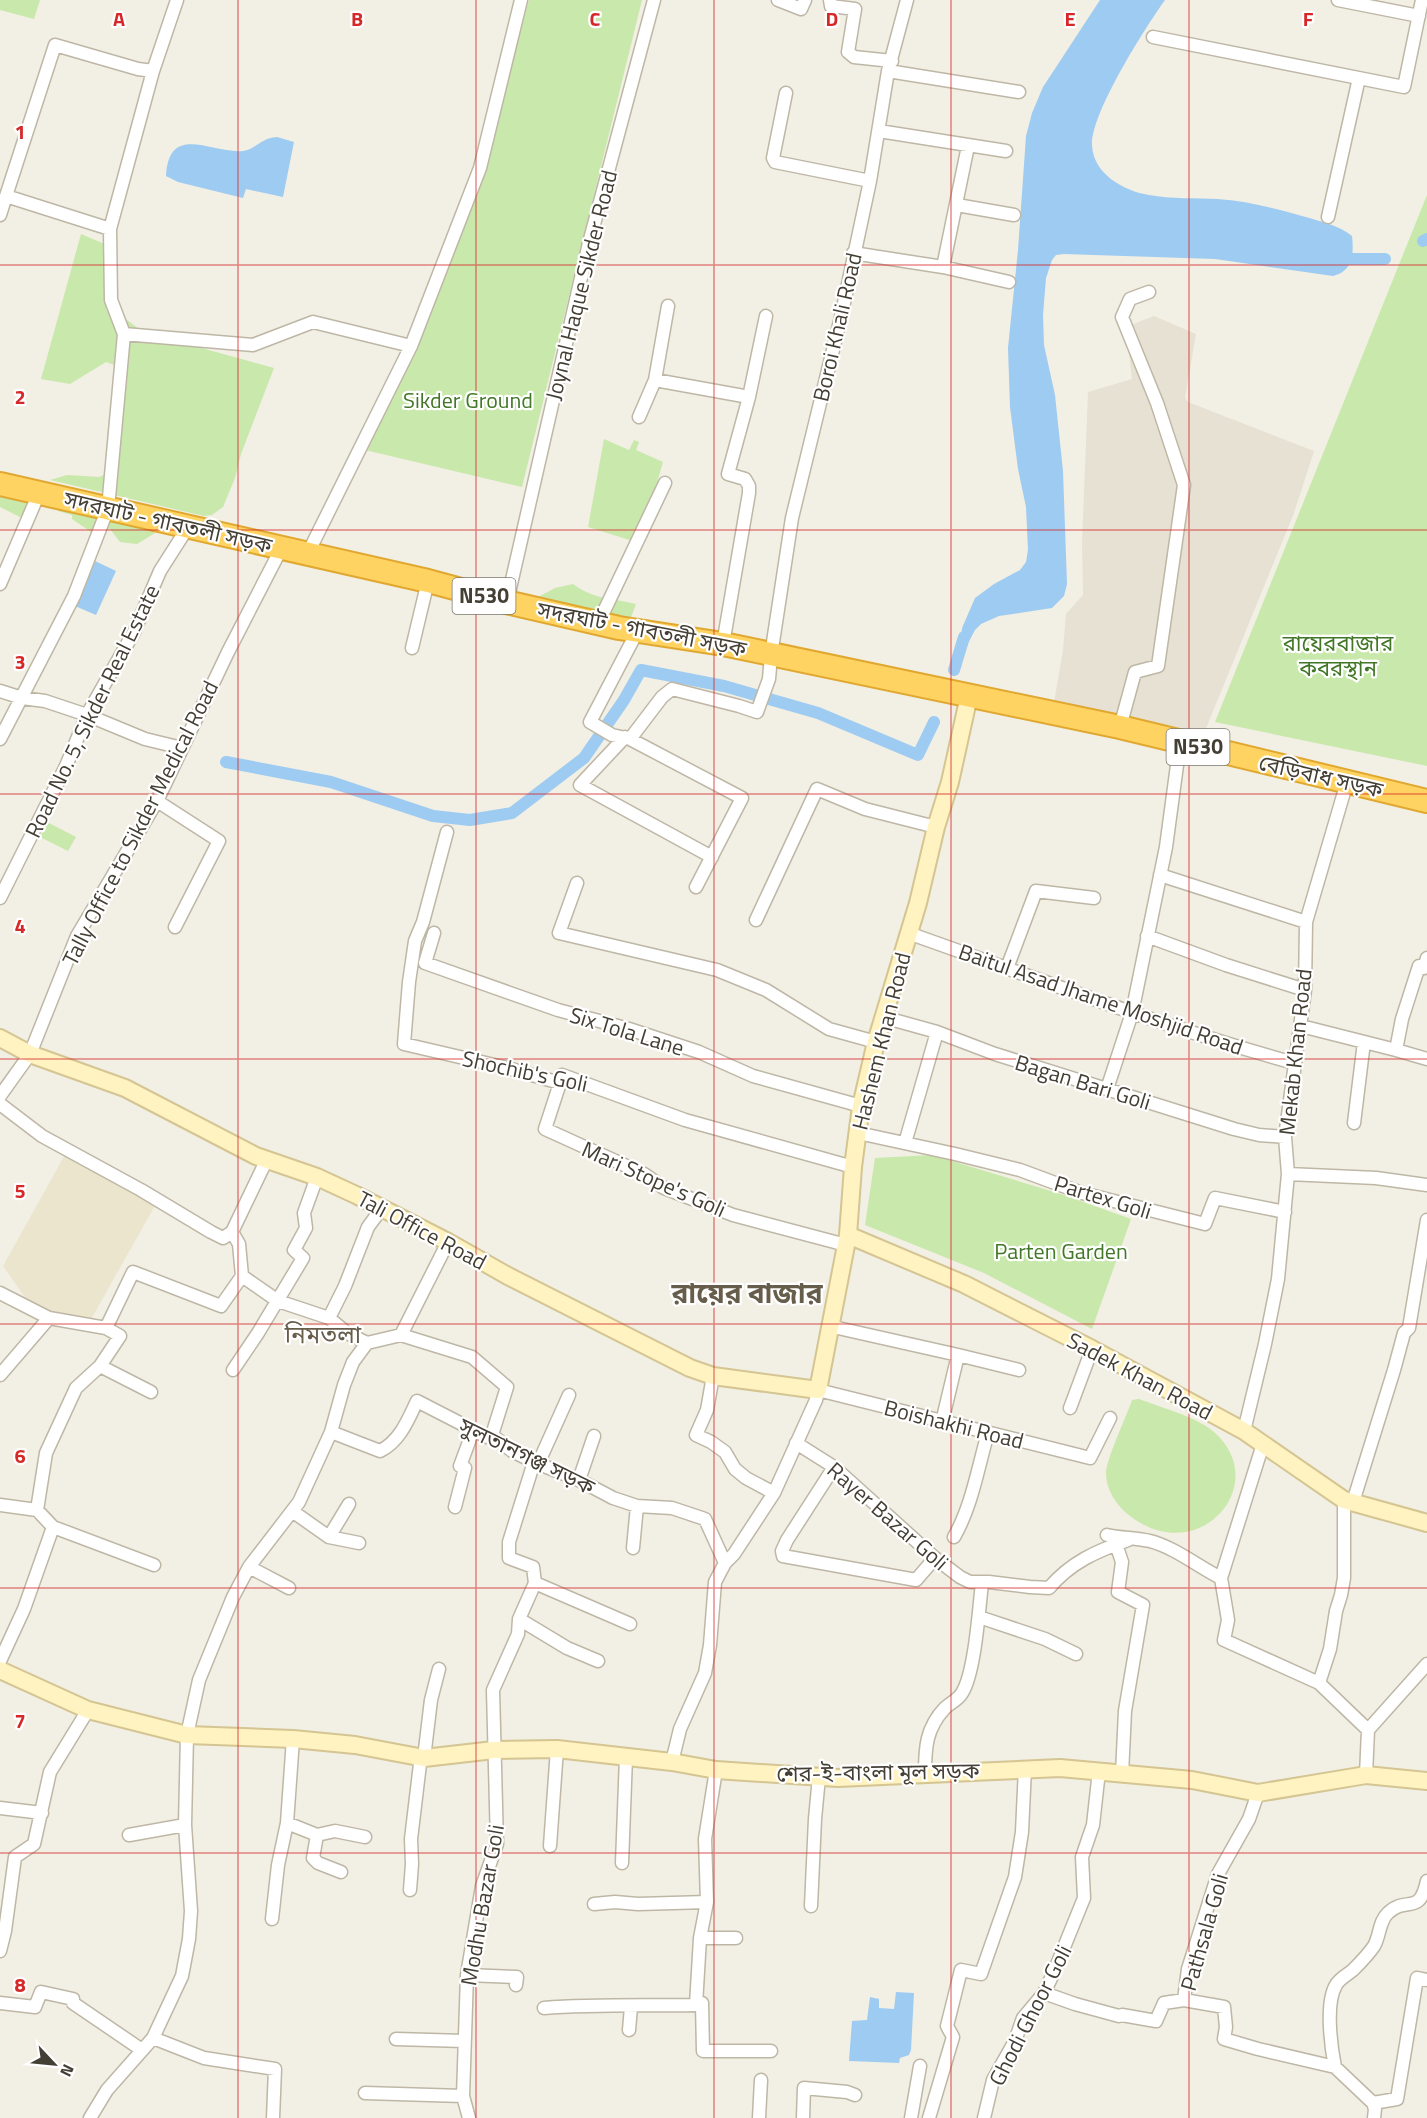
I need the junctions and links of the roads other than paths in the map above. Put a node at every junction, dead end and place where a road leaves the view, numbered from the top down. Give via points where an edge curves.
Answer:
1 (177, 0) edge
2 (521, 0) edge
3 (654, 0) edge
4 (778, 0) edge
5 (805, 0) edge
6 (830, 0) edge
7 (907, 0) edge
8 (1338, 0) edge
9 (1422, 0) edge
10 (1427, 1) edge
11 (1419, 16) junction
12 (1153, 38) dead end
13 (890, 66) junction
14 (153, 71) junction
15 (1359, 78) junction
16 (1019, 92) dead end
17 (786, 93) dead end
18 (879, 131) junction
19 (968, 146) junction
20 (1006, 151) dead end
21 (870, 181) junction
22 (6, 196) junction
23 (957, 205) junction
24 (0, 215) edge
25 (1014, 215) dead end
26 (1328, 217) dead end
27 (110, 229) junction
28 (853, 253) junction
29 (943, 267) junction
30 (1009, 282) dead end
31 (1149, 292) dead end
32 (668, 306) dead end
33 (766, 316) dead end
34 (124, 334) junction
35 (411, 346) junction
36 (655, 380) junction
37 (749, 397) junction
38 (639, 417) dead end
39 (664, 483) dead end
40 (0, 484) edge
41 (39, 493) junction
42 (108, 508) junction
43 (188, 527) junction
44 (281, 549) junction
45 (307, 555) junction
46 (428, 580) junction
47 (0, 584) edge
48 (506, 604) junction
49 (597, 625) junction
50 (637, 632) junction
51 (723, 644) junction
52 (412, 648) dead end
53 (771, 655) junction
54 (0, 691) edge
55 (969, 696) junction
56 (22, 698) junction
57 (87, 715) junction
58 (1120, 727) junction
59 (628, 738) junction
60 (0, 739) edge
61 (1180, 743) junction
62 (182, 748) junction
63 (1347, 782) junction
64 (157, 801) junction
65 (1427, 801) edge
66 (936, 827) junction
67 (447, 832) dead end
68 (712, 856) junction
69 (1160, 875) junction
70 (578, 883) dead end
71 (696, 887) dead end
72 (0, 898) edge
73 (1094, 898) dead end
74 (756, 920) dead end
75 (1306, 922) junction
76 (175, 927) dead end
77 (434, 933) dead end
78 (908, 933) junction
79 (1147, 936) junction
80 (1427, 958) edge
81 (1007, 968) junction
82 (1305, 990) junction
83 (1132, 1013) junction
84 (883, 1017) junction
85 (1301, 1026) junction
86 (937, 1032) junction
87 (0, 1038) edge
88 (876, 1042) junction
89 (1364, 1042) junction
90 (1396, 1050) junction
91 (30, 1054) junction
92 (1427, 1059) edge
93 (1294, 1063) junction
94 (560, 1083) junction
95 (1107, 1089) junction
96 (0, 1095) edge
97 (0, 1104) edge
98 (861, 1106) junction
99 (1354, 1123) dead end
100 (858, 1133) junction
101 (1285, 1137) junction
102 (905, 1143) junction
103 (267, 1159) junction
104 (853, 1167) junction
105 (1288, 1174) junction
106 (317, 1177) junction
107 (1427, 1185) edge
108 (382, 1208) junction
109 (1285, 1212) junction
110 (1427, 1220) edge
111 (232, 1232) junction
112 (847, 1240) junction
113 (448, 1242) junction
114 (242, 1276) junction
115 (0, 1293) edge
116 (278, 1301) junction
117 (49, 1318) junction
118 (329, 1318) junction
119 (829, 1326) junction
120 (106, 1328) junction
121 (401, 1335) junction
122 (367, 1343) junction
123 (1092, 1349) junction
124 (958, 1355) junction
125 (100, 1366) junction
126 (233, 1370) dead end
127 (1019, 1370) dead end
128 (0, 1375) edge
129 (713, 1376) junction
130 (818, 1390) junction
131 (151, 1392) dead end
132 (569, 1395) dead end
133 (1070, 1408) dead end
134 (1110, 1418) dead end
135 (942, 1422) junction
136 (473, 1431) junction
137 (1244, 1431) junction
138 (331, 1432) junction
139 (988, 1433) junction
140 (492, 1435) junction
141 (594, 1436) dead end
142 (796, 1443) junction
143 (1263, 1444) junction
144 (536, 1463) junction
145 (834, 1467) junction
146 (579, 1480) junction
147 (774, 1493) junction
148 (1349, 1501) junction
149 (350, 1504) dead end
150 (0, 1505) edge
151 (637, 1506) junction
152 (454, 1507) dead end
153 (37, 1510) junction
154 (292, 1511) junction
155 (1427, 1523) edge
156 (53, 1527) junction
157 (954, 1537) dead end
158 (329, 1538) junction
159 (1117, 1540) junction
160 (359, 1543) dead end
161 (633, 1548) dead end
162 (935, 1558) junction
163 (725, 1563) junction
164 (154, 1565) dead end
165 (249, 1568) junction
166 (1221, 1578) junction
167 (535, 1583) junction
168 (982, 1583) junction
169 (289, 1588) dead end
170 (979, 1617) junction
171 (519, 1619) junction
172 (630, 1623) dead end
173 (1076, 1654) dead end
174 (0, 1661) edge
175 (598, 1662) dead end
176 (1427, 1664) edge
177 (439, 1669) dead end
178 (0, 1670) edge
179 (1319, 1683) junction
180 (88, 1710) junction
181 (1368, 1730) junction
182 (188, 1735) junction
183 (293, 1739) junction
184 (557, 1749) junction
185 (494, 1750) junction
186 (626, 1757) junction
187 (424, 1758) junction
188 (672, 1762) junction
189 (1025, 1768) junction
190 (716, 1770) junction
191 (1099, 1771) junction
192 (925, 1773) junction
193 (1122, 1774) junction
194 (1366, 1775) junction
195 (819, 1777) junction
196 (1427, 1781) edge
197 (1258, 1793) junction
198 (0, 1808) edge
199 (42, 1813) junction
200 (287, 1823) junction
201 (185, 1825) junction
202 (129, 1835) dead end
203 (317, 1835) junction
204 (365, 1837) dead end
205 (550, 1846) dead end
206 (622, 1863) dead end
207 (341, 1872) dead end
208 (1427, 1881) edge
209 (410, 1890) dead end
210 (707, 1902) junction
211 (594, 1904) dead end
212 (1421, 1904) edge
213 (811, 1906) dead end
214 (272, 1919) dead end
215 (700, 1938) junction
216 (736, 1938) dead end
217 (0, 1951) edge
218 (467, 1975) junction
219 (1427, 1980) edge
220 (516, 1985) dead end
221 (1044, 1993) junction
222 (1184, 2000) junction
223 (0, 2003) edge
224 (696, 2005) junction
225 (631, 2007) junction
226 (544, 2008) dead end
227 (629, 2030) dead end
228 (153, 2038) junction
229 (396, 2039) dead end
230 (464, 2041) junction
231 (141, 2050) junction
232 (771, 2051) dead end
233 (920, 2067) dead end
234 (1335, 2067) junction
235 (761, 2080) dead end
236 (365, 2093) dead end
237 (855, 2095) dead end
238 (463, 2096) junction
239 (1376, 2114) edge
240 (90, 2118) edge
241 (273, 2118) edge
242 (469, 2118) edge
243 (759, 2118) edge
244 (803, 2118) edge
245 (911, 2118) edge
246 (929, 2118) edge
247 (984, 2118) edge

1 - 14 street
2 - 35 street via 480,168
3 - 48 street, Joynal Haque Sikder Road via 587,254
4 - 5 street via 801,9
6 - 13 street via 831,6 855,9 850,55
7 - 13 street, Boroi Khali Road
8 - 11 street
9 - 10 street
9 - 11 street
11 - 15 street via 1404,87
12 - 15 street
13 - 16 street
13 - 18 street, Boroi Khali Road
14 - 22 street via 55,45
14 - 27 street
15 - 26 street
17 - 21 street via 775,162
18 - 19 street
18 - 21 street, Boroi Khali Road
19 - 20 street
19 - 23 street
21 - 28 street, Boroi Khali Road
22 - 24 street
22 - 27 street
23 - 25 street
23 - 29 street
27 - 34 street via 111,300
28 - 29 street
28 - 53 street, Boroi Khali Road via 792,518
29 - 30 street
31 - 58 street via 1130,298 1122,317 1157,403 1184,485 1158,666 1135,672
32 - 36 street
33 - 37 street
34 - 35 street via 254,345 313,322
34 - 42 street
35 - 45 street
36 - 37 street
36 - 38 street
37 - 51 street via 728,474 745,479 749,493
39 - 49 street
40 - 41 highway, সদরঘাট - গাবতলী সড়ক / N530
41 - 42 highway, সদরঘাট - গাবতলী সড়ক / N530
41 - 47 street
42 - 43 highway, সদরঘাট - গাবতলী সড়ক / N530
42 - 56 street via 74,596
43 - 44 highway, সদরঘাট - গাবতলী সড়ক / N530
43 - 57 street, Road No. 5, Sikder Real Estate via 160,571 134,632
44 - 45 highway, সদরঘাট - গাবতলী সড়ক / N530
44 - 62 street, Tally Office to Sikder Medical Road
45 - 46 highway, সদরঘাট - গাবতলী সড়ক / N530
46 - 48 highway, সদরঘাট - গাবতলী সড়ক / N530
46 - 52 street
48 - 49 highway, সদরঘাট - গাবতলী সড়ক / N530
49 - 50 highway, সদরঘাট - গাবতলী সড়ক / N530
50 - 51 highway, সদরঘাট - গাবতলী সড়ক / N530
50 - 59 street via 590,722 612,735
51 - 53 highway, সদরঘাট - গাবতলী সড়ক / N530
53 - 55 highway, সদরঘাট - গাবতলী সড়ক / N530
53 - 59 street, Boroi Khali Road via 769,679 757,712 672,688
54 - 56 street
55 - 58 highway, বেড়িবাধ সড়ক / N530
55 - 66 street, Hashem Khan Road
56 - 57 street
56 - 60 street
57 - 62 street via 145,740
57 - 72 street, Road No. 5, Sikder Real Estate
58 - 61 highway, বেড়িবাধ সড়ক / N530
59 - 68 street via 742,798
59 - 68 street via 580,784
61 - 63 highway, বেড়িবাধ সড়ক / N530
61 - 69 street
62 - 64 street, Tally Office to Sikder Medical Road
63 - 65 highway, বেড়িবাধ সড়ক / N530
63 - 75 street, Mekab Khan Road
64 - 76 street via 219,841
64 - 91 street, Tally Office to Sikder Medical Road via 77,936
66 - 74 street via 865,809 817,789
66 - 78 street, Hashem Khan Road
67 - 94 street, Shochib's Goli via 416,941 404,1044
68 - 71 street
69 - 75 street
69 - 79 street
70 - 88 street via 559,933 717,970 766,990 829,1029
73 - 81 street via 1036,891
75 - 82 street, Mekab Khan Road
77 - 98 street, Six Tola Lane via 425,963 558,1010 699,1052 753,1076
78 - 81 street, Baitul Asad Jhame Moshjid Road
78 - 84 street, Hashem Khan Road
79 - 82 street
79 - 83 street
80 - 90 street via 1424,968 1419,966
81 - 83 street, Baitul Asad Jhame Moshjid Road
82 - 85 street, Mekab Khan Road
83 - 93 street, Baitul Asad Jhame Moshjid Road
83 - 95 street
84 - 86 street, Bagan Bari Goli
84 - 88 street, Hashem Khan Road
85 - 89 street
85 - 93 street, Mekab Khan Road
86 - 95 street, Bagan Bari Goli
86 - 102 street
87 - 91 street, Tali Office Road
88 - 98 street, Hashem Khan Road
89 - 90 street
89 - 99 street
90 - 92 street
91 - 96 street, Tally Office to Sikder Medical Road
91 - 103 street, Tali Office Road via 125,1088 194,1126
93 - 101 street, Mekab Khan Road
94 - 104 street, Shochib's Goli via 562,1075 685,1120
94 - 112 street, Mari Stope's Goli via 544,1129 644,1174 664,1188 733,1215
95 - 101 street, Bagan Bari Goli via 1234,1129
97 - 111 street via 42,1136 211,1232 223,1238
98 - 100 street, Hashem Khan Road
100 - 102 street, Partex Goli
100 - 104 street, Hashem Khan Road
101 - 105 street, Mekab Khan Road
102 - 109 street, Partex Goli via 1020,1170 1082,1193 1205,1224 1215,1198
103 - 106 street, Tali Office Road
103 - 111 street
104 - 112 street, Hashem Khan Road
105 - 107 street
105 - 109 street, Mekab Khan Road
106 - 108 street, Tali Office Road
106 - 116 street via 304,1213 306,1228 294,1250 303,1258
108 - 113 street, Tali Office Road
108 - 118 street via 368,1227
109 - 137 street, Mekab Khan Road via 1272,1312
110 - 148 street via 1409,1328 1404,1333
111 - 114 street via 239,1244
112 - 119 street, Hashem Khan Road
112 - 123 street, Sadek Khan Road via 964,1284
113 - 121 street
113 - 129 street, Tali Office Road via 580,1314
114 - 116 street
114 - 120 street via 221,1305 133,1272
115 - 117 street
116 - 118 street
116 - 126 street
117 - 120 street
117 - 128 street
118 - 122 street
119 - 124 street
119 - 130 street, Hashem Khan Road
120 - 125 street via 120,1336
121 - 122 street
121 - 140 street via 472,1357 507,1387
122 - 138 street via 353,1362
123 - 133 street
123 - 137 street, Sadek Khan Road
124 - 127 street
124 - 135 street
125 - 131 street
125 - 153 street via 76,1388 46,1453
129 - 130 street, Tali Office Road
129 - 147 street via 707,1410 696,1435 725,1452 746,1478
130 - 135 street, Boishakhi Road
130 - 142 street
132 - 144 street
134 - 139 street, Boishakhi Road via 1090,1458
135 - 139 street, Boishakhi Road
136 - 138 street, সুলতানগঞ্জ সড়ক via 417,1401 392,1445 380,1451
136 - 140 street, সুলতানগঞ্জ সড়ক
136 - 152 street via 460,1466 465,1468
137 - 143 street, Sadek Khan Road
138 - 154 street
139 - 157 street
140 - 144 street, সুলতানগঞ্জ সড়ক
141 - 146 street
142 - 145 street, Rayer Bazar Goli
142 - 147 street
143 - 148 street, Sadek Khan Road
143 - 166 street
144 - 146 street, সুলতানগঞ্জ সড়ক
144 - 167 street via 507,1553 508,1558 533,1568
145 - 162 street, Rayer Bazar Goli
145 - 162 street via 786,1540 783,1556 916,1580
146 - 151 street, সুলতানগঞ্জ সড়ক
147 - 163 street
148 - 155 street, Sadek Khan Road
148 - 179 street via 1344,1578
149 - 158 street
150 - 153 street
151 - 161 street
151 - 163 street, সুলতানগঞ্জ সড়ক via 672,1508 705,1519
153 - 156 street
154 - 158 street
154 - 165 street
156 - 164 street
156 - 174 street via 24,1609
158 - 160 street
159 - 166 street via 1149,1541 1179,1552
159 - 168 street, Rayer Bazar Goli via 1062,1572 1049,1588
159 - 193 street via 1122,1562 1118,1592 1143,1605 1125,1711
162 - 168 street, Rayer Bazar Goli via 960,1577
163 - 188 street via 715,1582 705,1673 680,1729
165 - 169 street
165 - 182 street via 232,1597 199,1680
166 - 179 street via 1228,1620 1224,1640
167 - 171 street, Modhu Bazar Goli
167 - 172 street
168 - 170 street
170 - 173 street
170 - 192 street via 963,1693 938,1716 925,1743
171 - 175 street
171 - 185 street, Modhu Bazar Goli via 518,1634 493,1690
176 - 181 street
177 - 187 street
178 - 180 street, শের-ই-বাংলা মূল সড়ক
179 - 181 street
180 - 182 street, শের-ই-বাংলা মূল সড়ক
180 - 199 street via 51,1772
181 - 194 street
182 - 183 street, শের-ই-বাংলা মূল সড়ক
182 - 201 street
183 - 187 street, শের-ই-বাংলা মূল সড়ক
183 - 200 street
184 - 185 street, শের-ই-বাংলা মূল সড়ক
184 - 186 street, শের-ই-বাংলা মূল সড়ক
184 - 205 street
185 - 187 street, শের-ই-বাংলা মূল সড়ক
185 - 218 street, Modhu Bazar Goli via 497,1844 482,1886
186 - 188 street, শের-ই-বাংলা মূল সড়ক
186 - 206 street
187 - 209 street via 411,1839
188 - 190 street, শের-ই-বাংলা মূল সড়ক
189 - 191 street, শের-ই-বাংলা মূল সড়ক
189 - 192 street, শের-ই-বাংলা মূল সড়ক
189 - 246 street via 1015,1877 981,1974 961,1970 947,2026 953,2037
190 - 195 street, শের-ই-বাংলা মূল সড়ক
190 - 210 street via 705,1839
191 - 193 street, শের-ই-বাংলা মূল সড়ক
191 - 221 street, Ghodi Ghoor Goli via 1093,1825 1082,1857 1084,1898
192 - 195 street, শের-ই-বাংলা মূল সড়ক
193 - 197 street, শের-ই-বাংলা মূল সড়ক via 1192,1780
194 - 196 street, শের-ই-বাংলা মূল সড়ক
194 - 197 street, শের-ই-বাংলা মূল সড়ক
195 - 213 street
197 - 222 street, Pathsala Goli via 1249,1819 1218,1874 1188,1969
198 - 199 street
199 - 217 street via 34,1844 15,1857
200 - 203 street
200 - 214 street
201 - 202 street
201 - 228 street via 189,1939 182,1976
203 - 204 street via 335,1831
203 - 207 street via 313,1858
208 - 212 street
210 - 211 street
210 - 215 street
212 - 234 street via 1387,1913 1367,1956 1336,1984 1330,2008
215 - 216 street
215 - 224 street
218 - 220 street via 517,1977
218 - 230 street, Modhu Bazar Goli
219 - 239 street via 1417,1978 1397,2099
221 - 222 street via 1119,2016 1156,2020 1164,2003
221 - 247 street, Ghodi Ghoor Goli via 1023,2018 993,2080
222 - 234 street, Pathsala Goli via 1224,2007 1224,2039
223 - 231 street via 35,2007 41,1992 73,1999 73,2003
224 - 225 street
224 - 232 street via 702,2003 703,2050
225 - 226 street
225 - 227 street
228 - 231 street
228 - 241 street via 204,2058 275,2069
229 - 230 street
230 - 238 street, Modhu Bazar Goli
231 - 240 street via 106,2090
233 - 245 street
234 - 239 street
235 - 243 street
236 - 238 street
237 - 244 street via 804,2088
238 - 242 street, Modhu Bazar Goli

